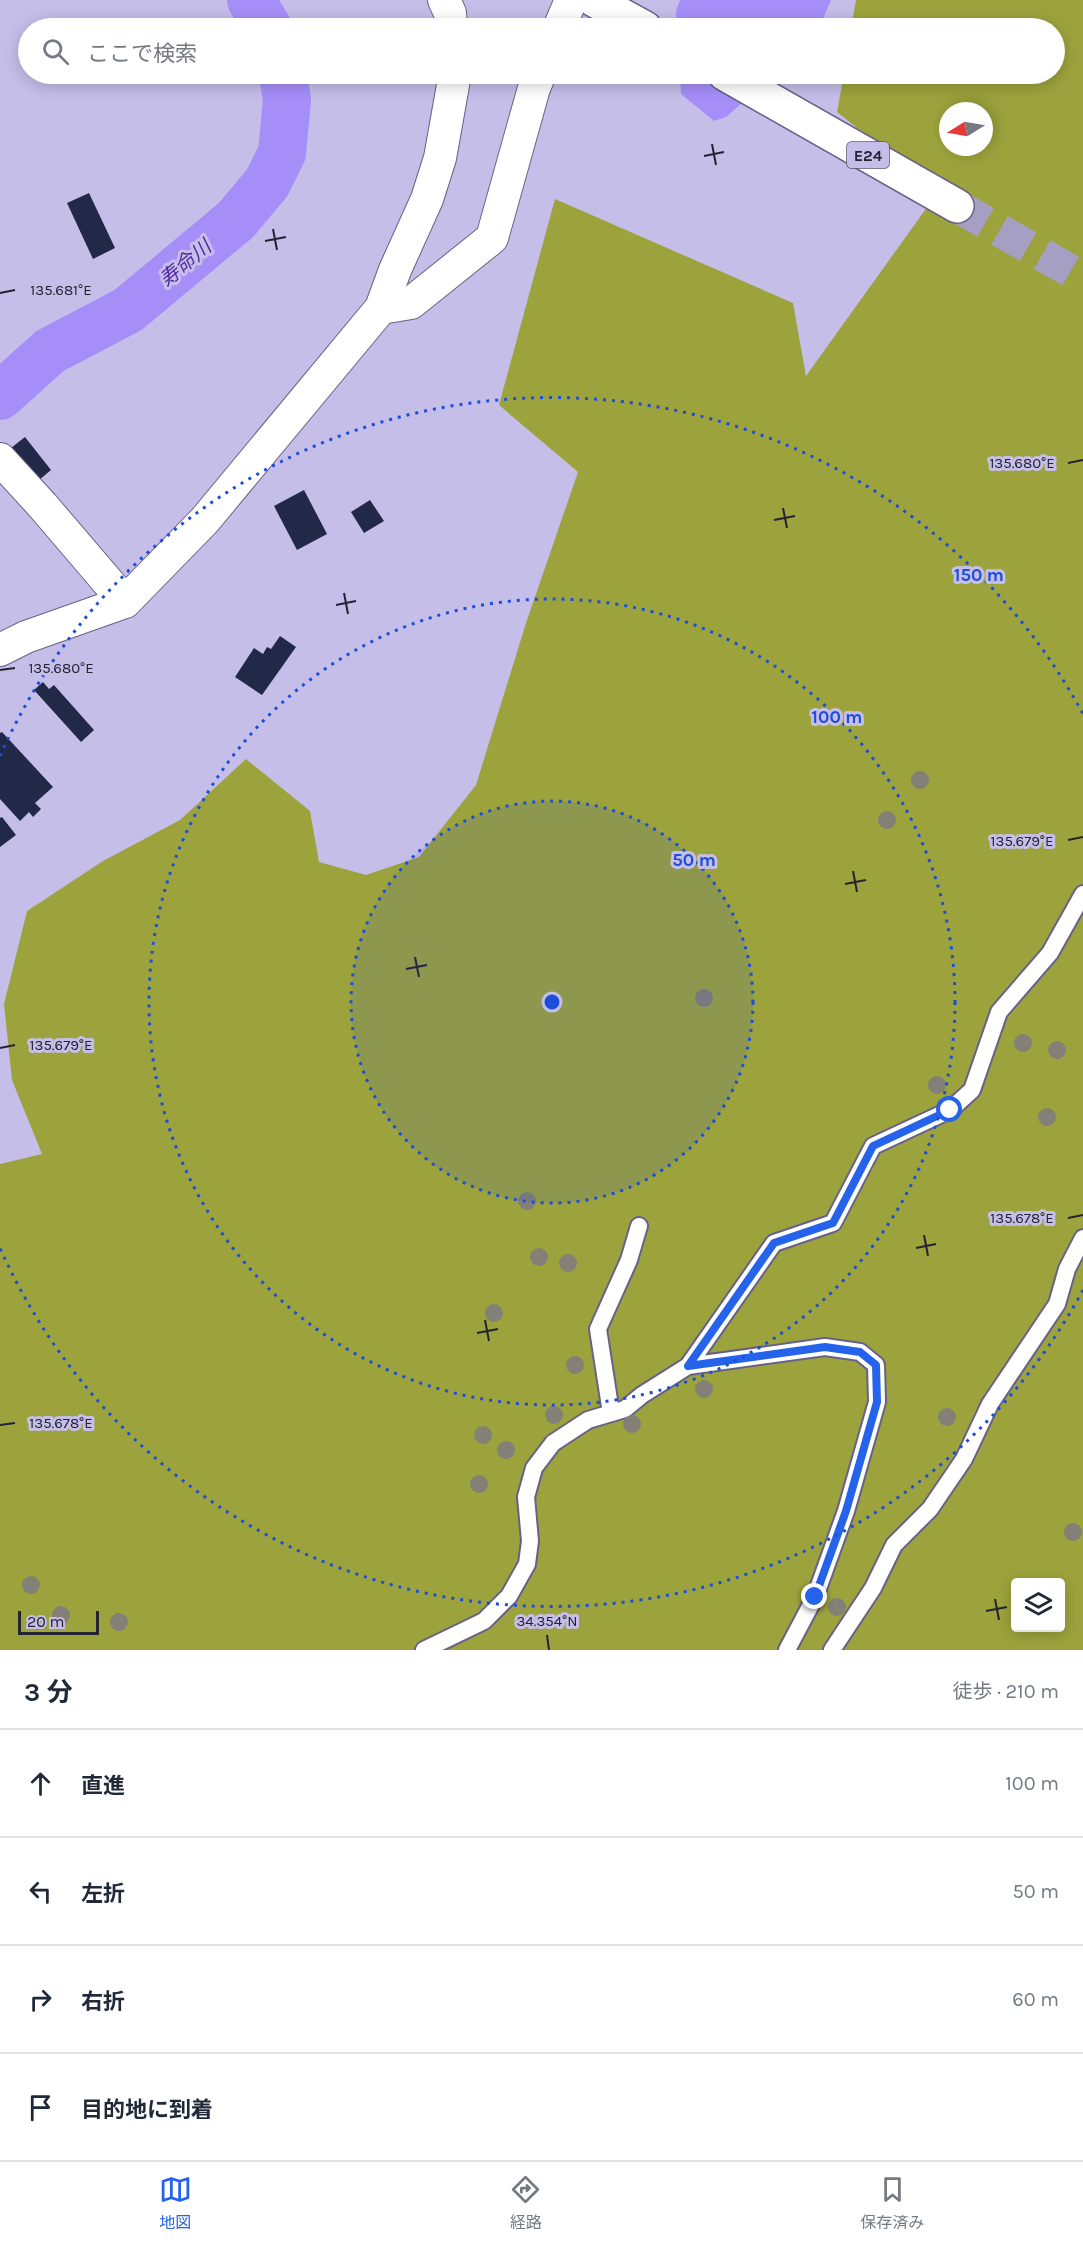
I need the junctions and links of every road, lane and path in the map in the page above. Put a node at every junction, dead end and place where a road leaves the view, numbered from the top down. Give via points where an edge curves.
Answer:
1 (444, 0) edge
2 (571, 0) edge
3 (594, 0) edge
4 (450, 18) edge
5 (563, 18) edge
6 (627, 18) edge
7 (452, 84) edge
8 (536, 84) edge
9 (743, 84) edge
10 (957, 206) tunnel mouth
11 (381, 308) junction
12 (0, 459) edge
13 (125, 602) junction
14 (0, 650) edge
15 (1083, 894) edge
16 (639, 1226) dead end
17 (1083, 1238) edge
18 (688, 1366) junction
19 (611, 1413) junction
20 (455, 1642) edge
21 (424, 1650) edge
22 (787, 1650) edge
23 (832, 1650) edge

1 - 4 street
2 - 5 street
3 - 6 highway
7 - 11 street via 440,158 427,199
8 - 11 street via 492,238 411,303
9 - 10 highway, E24
11 - 13 street via 205,520
12 - 13 street
13 - 14 street
15 - 18 lane via 1050,953 999,1012 972,1090 950,1110 873,1146 833,1223 774,1243
16 - 19 lane via 629,1260 598,1329
17 - 23 lane via 1067,1269 1056,1304 990,1404 964,1459 930,1509 894,1545 873,1588
18 - 19 lane via 625,1409
18 - 22 lane via 825,1347 860,1352 876,1365 877,1402 846,1511 815,1597
19 - 20 lane via 588,1420 553,1443 534,1467 526,1497 530,1541 527,1564 509,1596
20 - 21 lane

